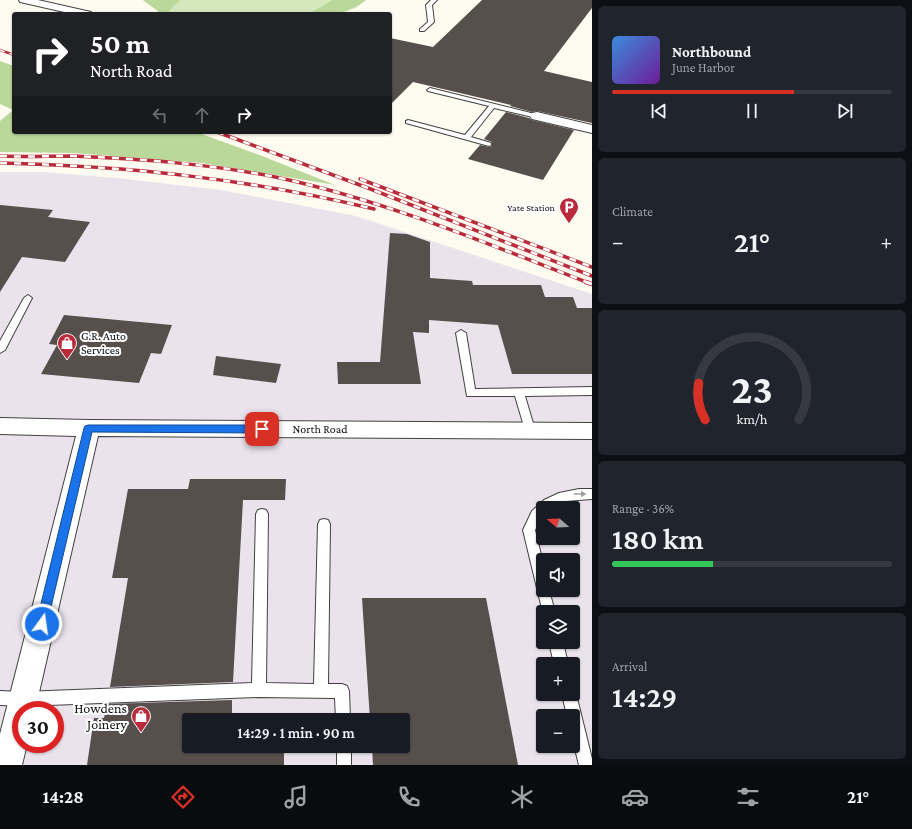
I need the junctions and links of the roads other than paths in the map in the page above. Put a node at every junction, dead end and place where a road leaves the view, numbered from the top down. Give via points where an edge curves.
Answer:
1 (24, 0) edge
2 (434, 0) edge
3 (78, 12) edge
4 (422, 30) dead end
5 (430, 90) dead end
6 (493, 106) junction
7 (538, 116) joint
8 (408, 122) dead end
9 (592, 129) edge
10 (467, 138) junction
11 (489, 144) dead end
12 (28, 298) dead end
13 (461, 333) dead end
14 (0, 350) edge
15 (592, 391) edge
16 (519, 393) junction
17 (0, 426) edge
18 (88, 428) junction
19 (530, 430) junction
20 (592, 431) edge
21 (592, 494) edge
22 (550, 501) edge
23 (262, 514) dead end
24 (536, 515) edge
25 (324, 524) dead end
26 (536, 560) edge
27 (259, 690) junction
28 (321, 690) junction
29 (12, 699) edge
30 (571, 701) edge
31 (343, 713) edge
32 (344, 753) edge
33 (7, 765) edge
34 (344, 765) edge
35 (586, 765) edge

1 - 3 street
2 - 4 lane via 429,5 431,22
5 - 6 lane
6 - 7 lane
6 - 10 lane
7 - 9 street
8 - 10 lane
10 - 11 lane
12 - 14 lane
13 - 16 lane via 471,393
15 - 16 lane
16 - 19 lane
17 - 18 street, North Road
18 - 19 street, North Road
18 - 29 street
19 - 20 street, North Road
22 -> 21 lane via 568,494
23 - 27 lane
24 - 26 lane via 529,530
25 - 28 lane
27 - 28 lane
27 - 29 lane
28 - 31 lane via 342,690
29 - 33 street
30 - 35 lane
32 - 34 lane

